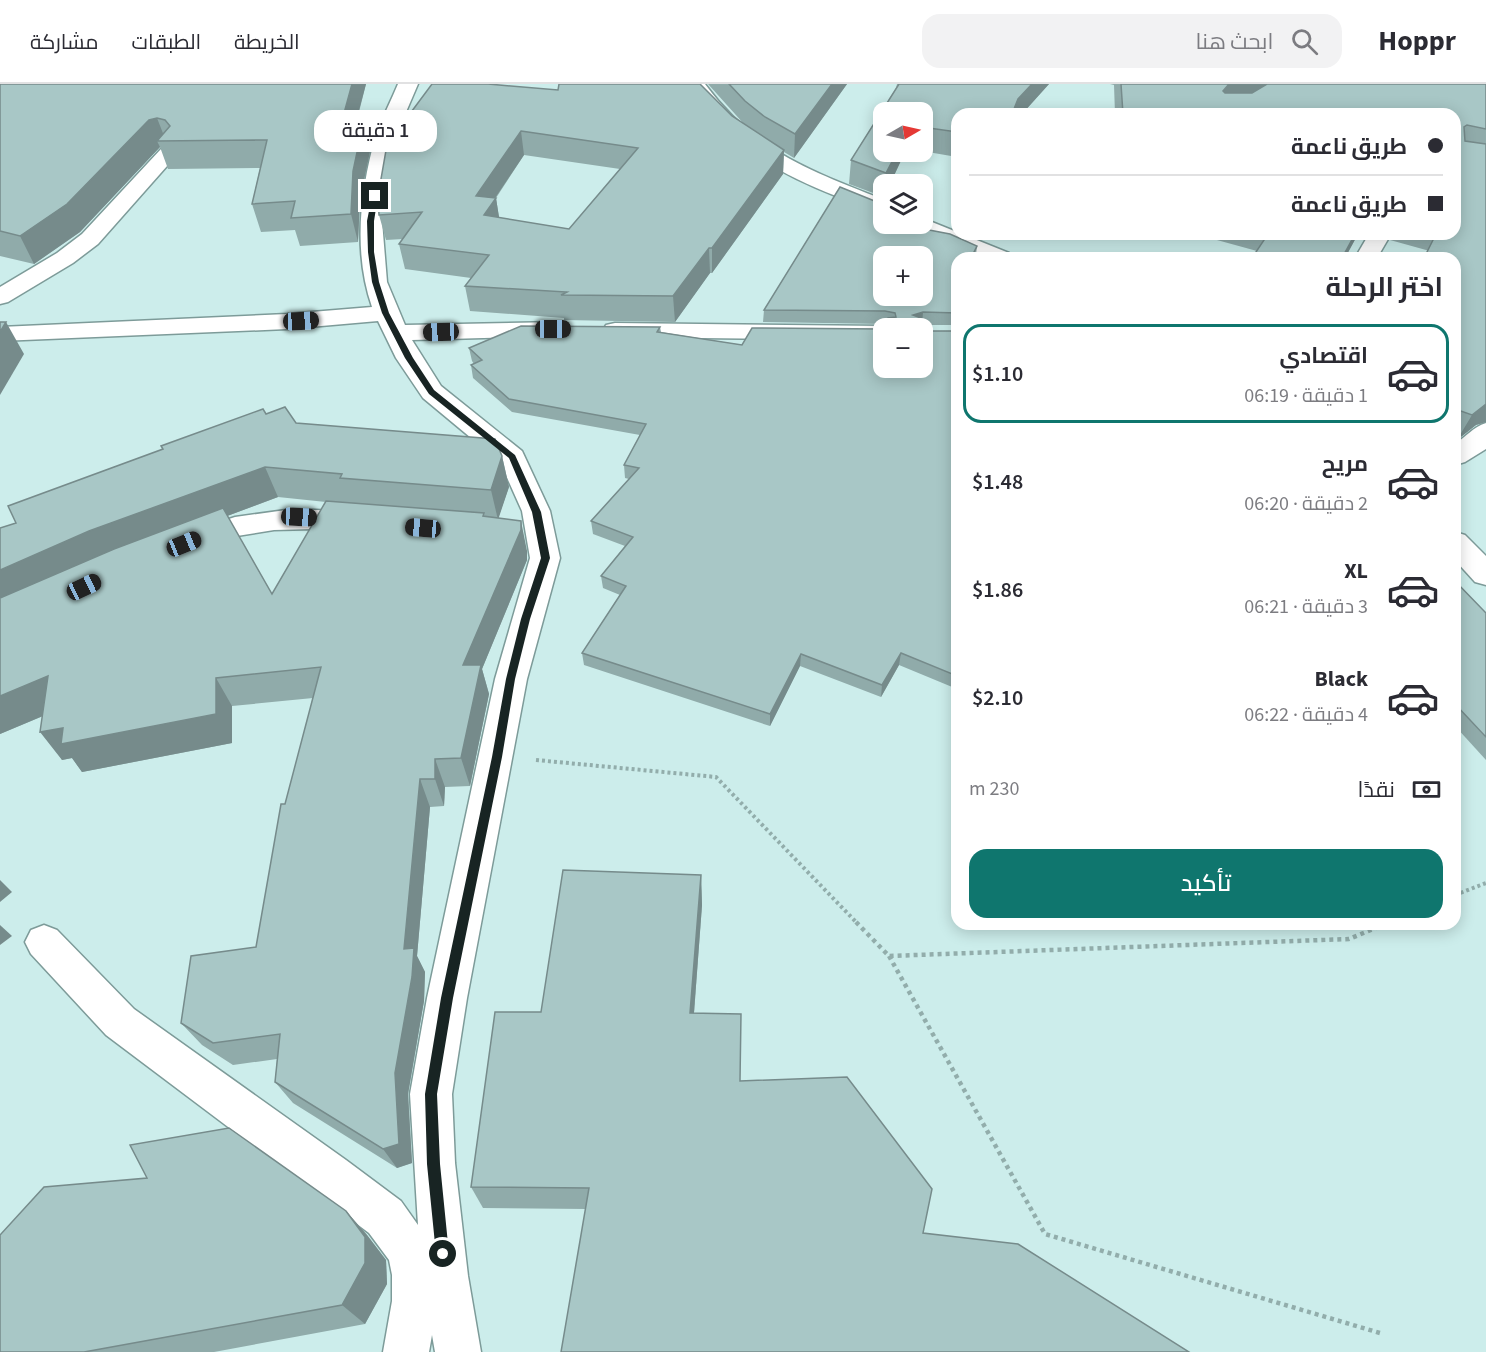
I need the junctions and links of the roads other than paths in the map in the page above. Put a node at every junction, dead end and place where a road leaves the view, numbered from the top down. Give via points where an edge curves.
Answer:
1 (408, 84) edge
2 (695, 84) edge
3 (168, 153) edge
4 (873, 203) edge
5 (933, 228) edge
6 (951, 234) edge
7 (966, 240) edge
8 (989, 252) edge
9 (0, 297) edge
10 (392, 323) junction
11 (873, 333) edge
12 (0, 334) edge
13 (1486, 432) edge
14 (1461, 452) edge
15 (382, 524) edge
16 (1461, 548) edge
17 (162, 553) edge
18 (1486, 573) edge
19 (44, 942) dead end
20 (456, 1342) edge
21 (402, 1351) edge

1 - 10 street via 381,151 371,221 375,282
2 - 4 street via 725,118 766,154 786,167
3 - 9 street via 90,239
5 - 6 street
7 - 8 street
10 - 11 street via 507,329
10 - 12 street via 348,318
10 - 20 street via 432,392 512,457 536,512 529,534 545,558 511,679 431,1094 445,1276
13 - 14 street
15 - 17 street via 299,517 271,519 244,523
16 - 18 street
19 - 21 street via 120,1022 385,1217 410,1250 416,1275 415,1301
20 - 21 street

